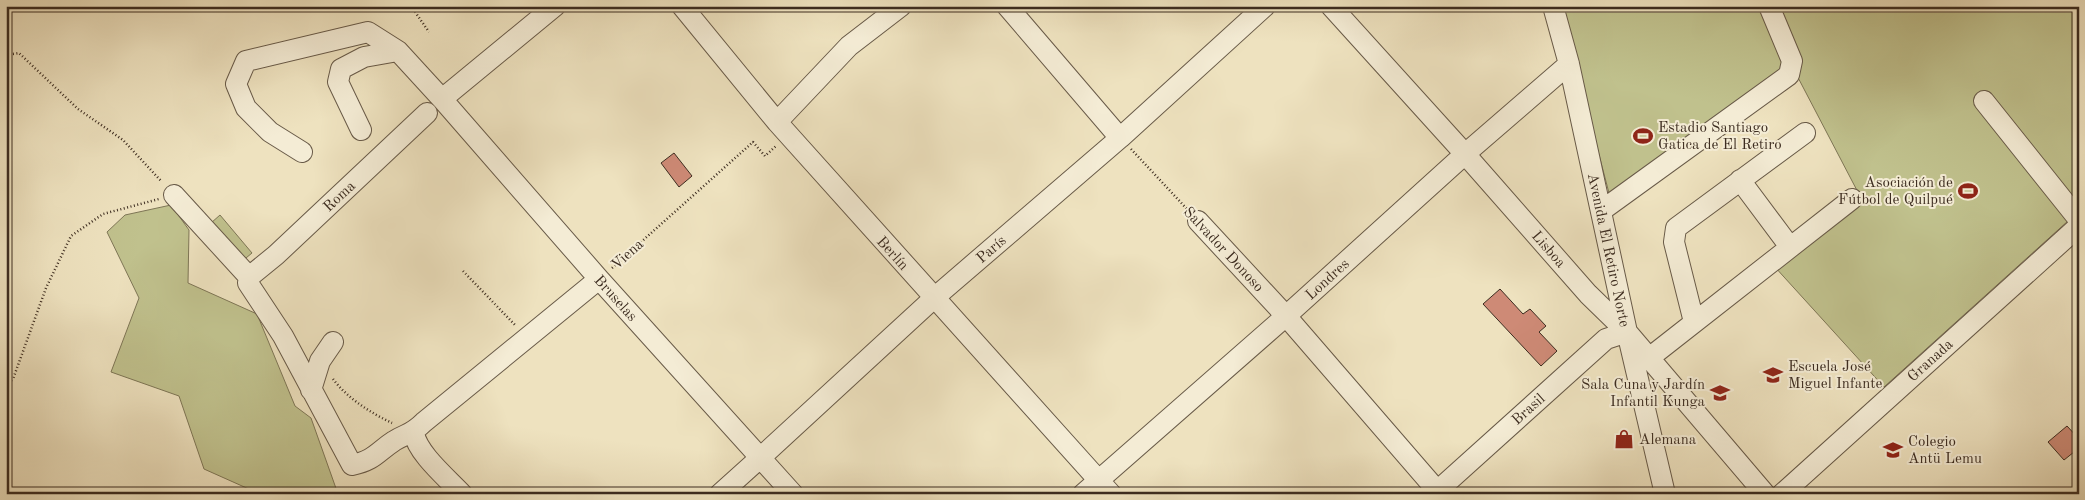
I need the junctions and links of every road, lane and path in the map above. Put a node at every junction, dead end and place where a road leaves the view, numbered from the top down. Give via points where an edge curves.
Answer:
1 (411, 6) edge
2 (555, 6) edge
3 (682, 6) edge
4 (901, 6) edge
5 (1007, 6) edge
6 (1265, 6) edge
7 (1331, 6) edge
8 (1553, 6) edge
9 (1769, 6) edge
10 (429, 32) dead end
11 (398, 51) junction
12 (6, 54) edge
13 (1569, 64) junction
14 (442, 99) junction
15 (1984, 101) dead end
16 (427, 113) dead end
17 (783, 129) junction
18 (361, 130) dead end
19 (1805, 133) dead end
20 (1120, 138) junction
21 (302, 152) dead end
22 (1465, 154) junction
23 (1740, 180) junction
24 (174, 195) junction
25 (1852, 199) dead end
26 (1601, 211) junction
27 (2079, 220) edge
28 (1198, 221) joint
29 (2079, 226) edge
30 (1790, 248) junction
31 (463, 270) dead end
32 (249, 277) junction
33 (599, 279) junction
34 (934, 298) junction
35 (1286, 316) junction
36 (1694, 322) junction
37 (1627, 332) junction
38 (522, 333) dead end
39 (333, 342) dead end
40 (1648, 358) junction
41 (6, 385) edge
42 (311, 390) junction
43 (414, 433) junction
44 (760, 458) junction
45 (1104, 487) edge
46 (1437, 493) edge
47 (462, 494) edge
48 (720, 494) edge
49 (793, 494) edge
50 (1083, 494) edge
51 (1665, 494) edge
52 (1765, 494) edge
53 (1782, 494) edge

1 - 10 path
2 - 14 street
3 - 17 street, Berlín
4 - 17 street via 849,46
5 - 20 street
6 - 20 street, París
7 - 22 street, Lisboa
8 - 13 street, Avenida El Retiro Norte
9 - 26 street via 1792,61 1789,75
11 - 14 street, Bruselas
11 - 18 street via 364,57 342,69 338,82
11 - 21 street, Bruselas via 368,32 246,61 236,84 246,108 270,132
12 - 24 path via 19,53 78,109 123,140
13 - 22 street, Londres
13 - 26 street, Avenida El Retiro Norte
14 - 33 street, Bruselas
15 - 27 street
16 - 32 street, Roma via 276,256
17 - 33 path, Viena via 765,156 753,142
17 - 34 street, Berlín
19 - 23 street
20 - 28 path, Salvador Donoso
20 - 34 street, París
22 - 35 street, Londres
22 - 37 street, Lisboa via 1588,294
23 - 30 street
23 - 36 street via 1679,225 1675,232 1674,242
24 - 32 street
24 - 41 path via 102,214 71,236 46,288 13,380
25 - 30 street
26 - 37 street, Avenida El Retiro Norte
28 - 35 street, Salvador Donoso
29 - 53 street, Granada
30 - 36 street
31 - 38 path
32 - 42 street via 248,283 283,336
33 - 43 street, Viena
33 - 44 street, Bruselas
34 - 44 street, París
34 - 45 street, Berlín
35 - 45 street, Londres
35 - 46 street, Salvador Donoso
36 - 40 street
37 - 40 street, Lisboa
37 - 46 street, Brasil via 1606,339
37 - 51 street, Avenida El Retiro Norte
39 - 42 street via 320,361
40 - 52 street, Lisboa
42 - 43 street, Viena via 352,465 365,462 394,441
43 - 47 street via 422,450
44 - 48 street, París
44 - 49 street, Bruselas
45 - 50 street, Londres

